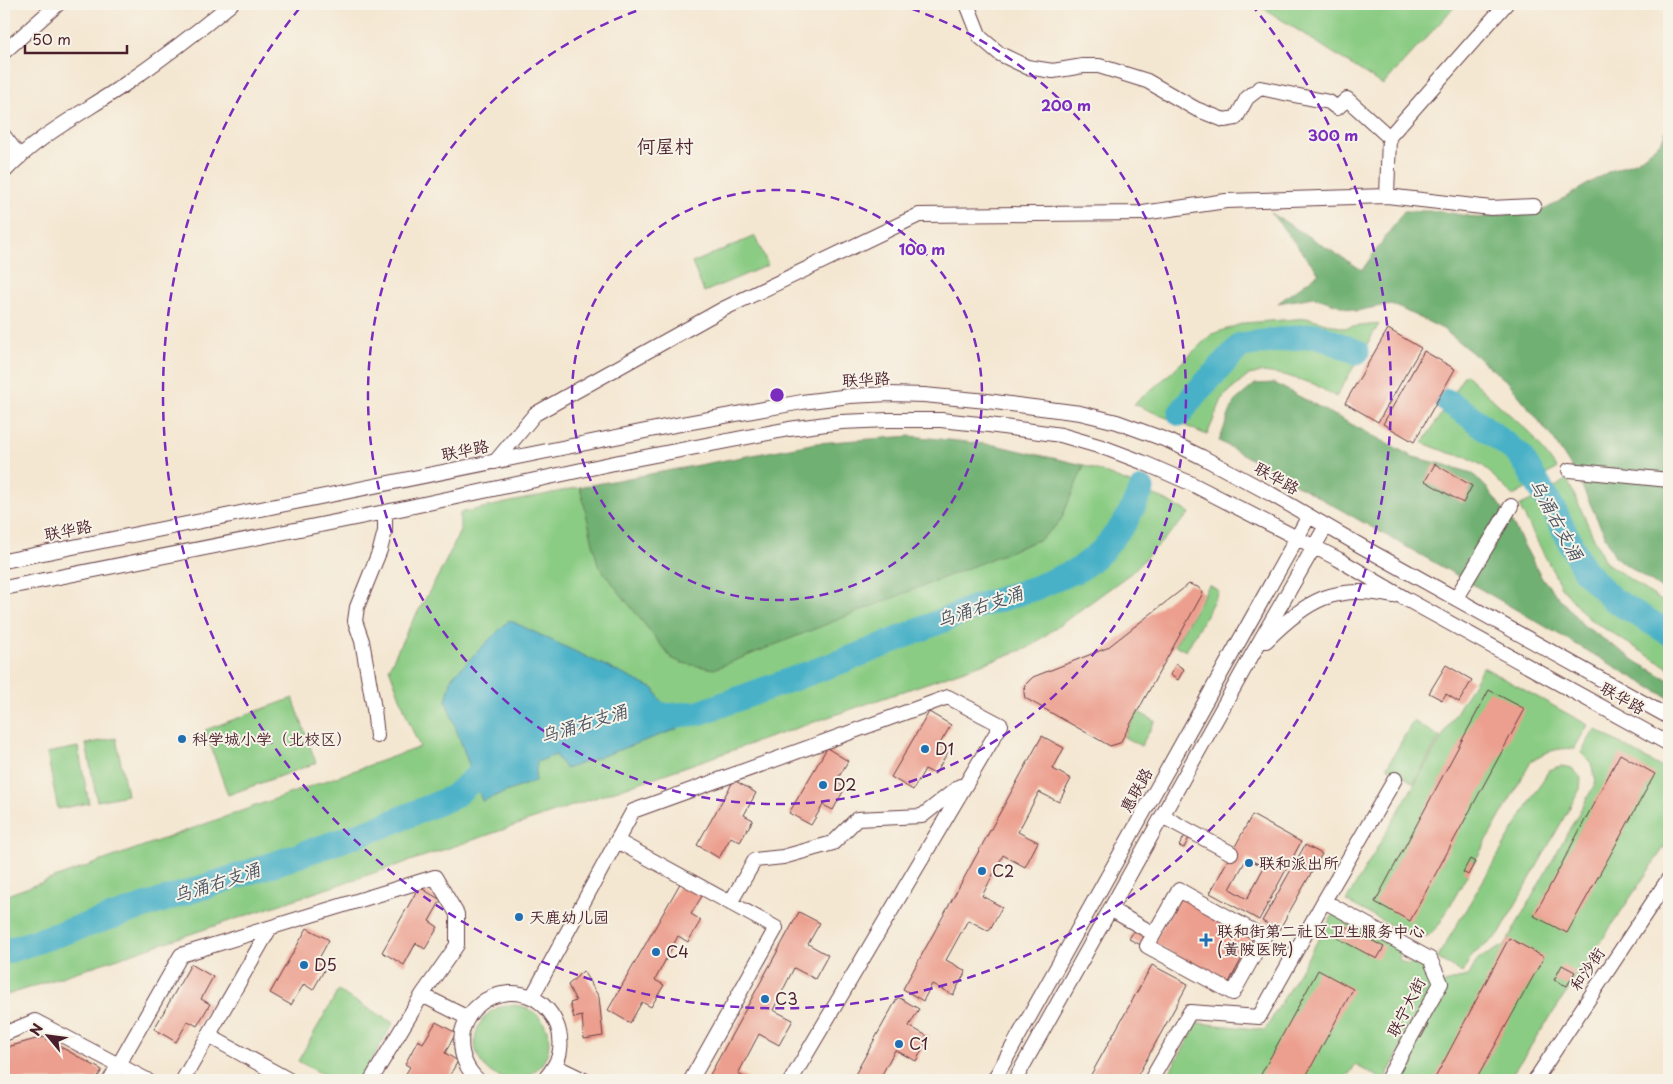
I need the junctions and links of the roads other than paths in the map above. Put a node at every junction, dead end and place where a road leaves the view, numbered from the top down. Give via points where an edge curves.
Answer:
1 (58, 4) edge
2 (231, 4) edge
3 (967, 4) edge
4 (1506, 4) edge
5 (4, 52) edge
6 (4, 136) edge
7 (1389, 137) junction
8 (20, 157) junction
9 (4, 172) edge
10 (1387, 196) junction
11 (1534, 206) dead end
12 (496, 462) junction
13 (1569, 470) dead end
14 (1669, 480) edge
15 (1511, 506) dead end
16 (385, 512) junction
17 (1309, 516) junction
18 (1326, 526) junction
19 (1297, 537) junction
20 (1315, 546) junction
21 (4, 561) edge
22 (4, 588) edge
23 (1456, 598) junction
24 (1406, 599) junction
25 (1252, 655) junction
26 (1669, 717) edge
27 (377, 736) dead end
28 (1669, 744) edge
29 (1395, 779) dead end
30 (967, 781) junction
31 (1162, 816) junction
32 (617, 841) junction
33 (1231, 854) dead end
34 (1669, 878) edge
35 (730, 902) junction
36 (1324, 902) junction
37 (1110, 909) junction
38 (270, 928) junction
39 (1154, 934) junction
40 (422, 996) junction
41 (532, 997) junction
42 (468, 1018) junction
43 (4, 1034) edge
44 (209, 1036) junction
45 (118, 1065) junction
46 (555, 1066) junction
47 (184, 1078) dead end
48 (110, 1080) edge
49 (147, 1080) edge
50 (289, 1080) edge
51 (372, 1080) edge
52 (478, 1080) edge
53 (544, 1080) edge
54 (584, 1080) edge
55 (691, 1080) edge
56 (791, 1080) edge
57 (994, 1080) edge
58 (1015, 1080) edge
59 (1151, 1080) edge
60 (1387, 1080) edge
61 (1535, 1080) edge

1 - 5 street
2 - 8 street via 121,87 35,143
3 - 7 street via 980,37 1000,54 1027,67 1053,71 1100,66 1147,81 1196,109 1224,120 1236,118 1247,98 1260,88 1329,102 1337,108 1347,99
4 - 7 street
6 - 8 street
7 - 10 street
8 - 9 street
10 - 11 street via 1491,208
10 - 12 street via 1226,201 1143,213 919,215 724,309 535,414
12 - 17 street, 联华路 via 784,405 850,396 924,395 1080,413 1117,422 1202,457
12 - 21 street, 联华路
13 - 14 street
15 - 23 street
16 - 19 street, 联华路 via 789,429 840,422 941,420 1061,436 1105,448 1190,483
16 - 22 street, 联华路
16 - 27 street via 380,550 357,607 356,621
17 - 18 street, 联华路
17 - 19 street, 惠联路
18 - 20 street
18 - 23 street, 联华路
19 - 20 street, 联华路
19 - 57 street, 惠联路
20 - 24 street, 联华路
20 - 25 street
23 - 26 street, 联华路
24 - 25 street via 1372,592 1341,592 1325,597 1287,620
24 - 28 street, 联华路
25 - 31 street
29 - 36 street
30 - 32 street via 1001,725 948,697 633,811
30 - 35 street via 922,816 857,819 833,842 783,857 755,860
30 - 56 street
31 - 33 street
31 - 37 street
32 - 35 street
32 - 41 street
34 - 61 street, 和沙街
35 - 55 street via 776,928
36 - 59 street via 1259,1017 1190,1012
36 - 60 street, 联宁大街 via 1430,959 1441,983
37 - 39 street
37 - 58 street
38 - 40 street via 435,878 457,914 457,945
38 - 44 street
38 - 45 street via 181,955
39 - 39 street via 1179,890 1264,937 1233,993 1147,946
40 - 42 street
40 - 51 street
41 - 42 street via 500,994 484,1000
41 - 46 street via 555,1019 560,1035 560,1051
42 - 52 street via 460,1042 470,1073
43 - 45 street via 35,1020
44 - 47 street
44 - 50 street
45 - 48 street
45 - 49 street
46 - 53 street
46 - 54 street

